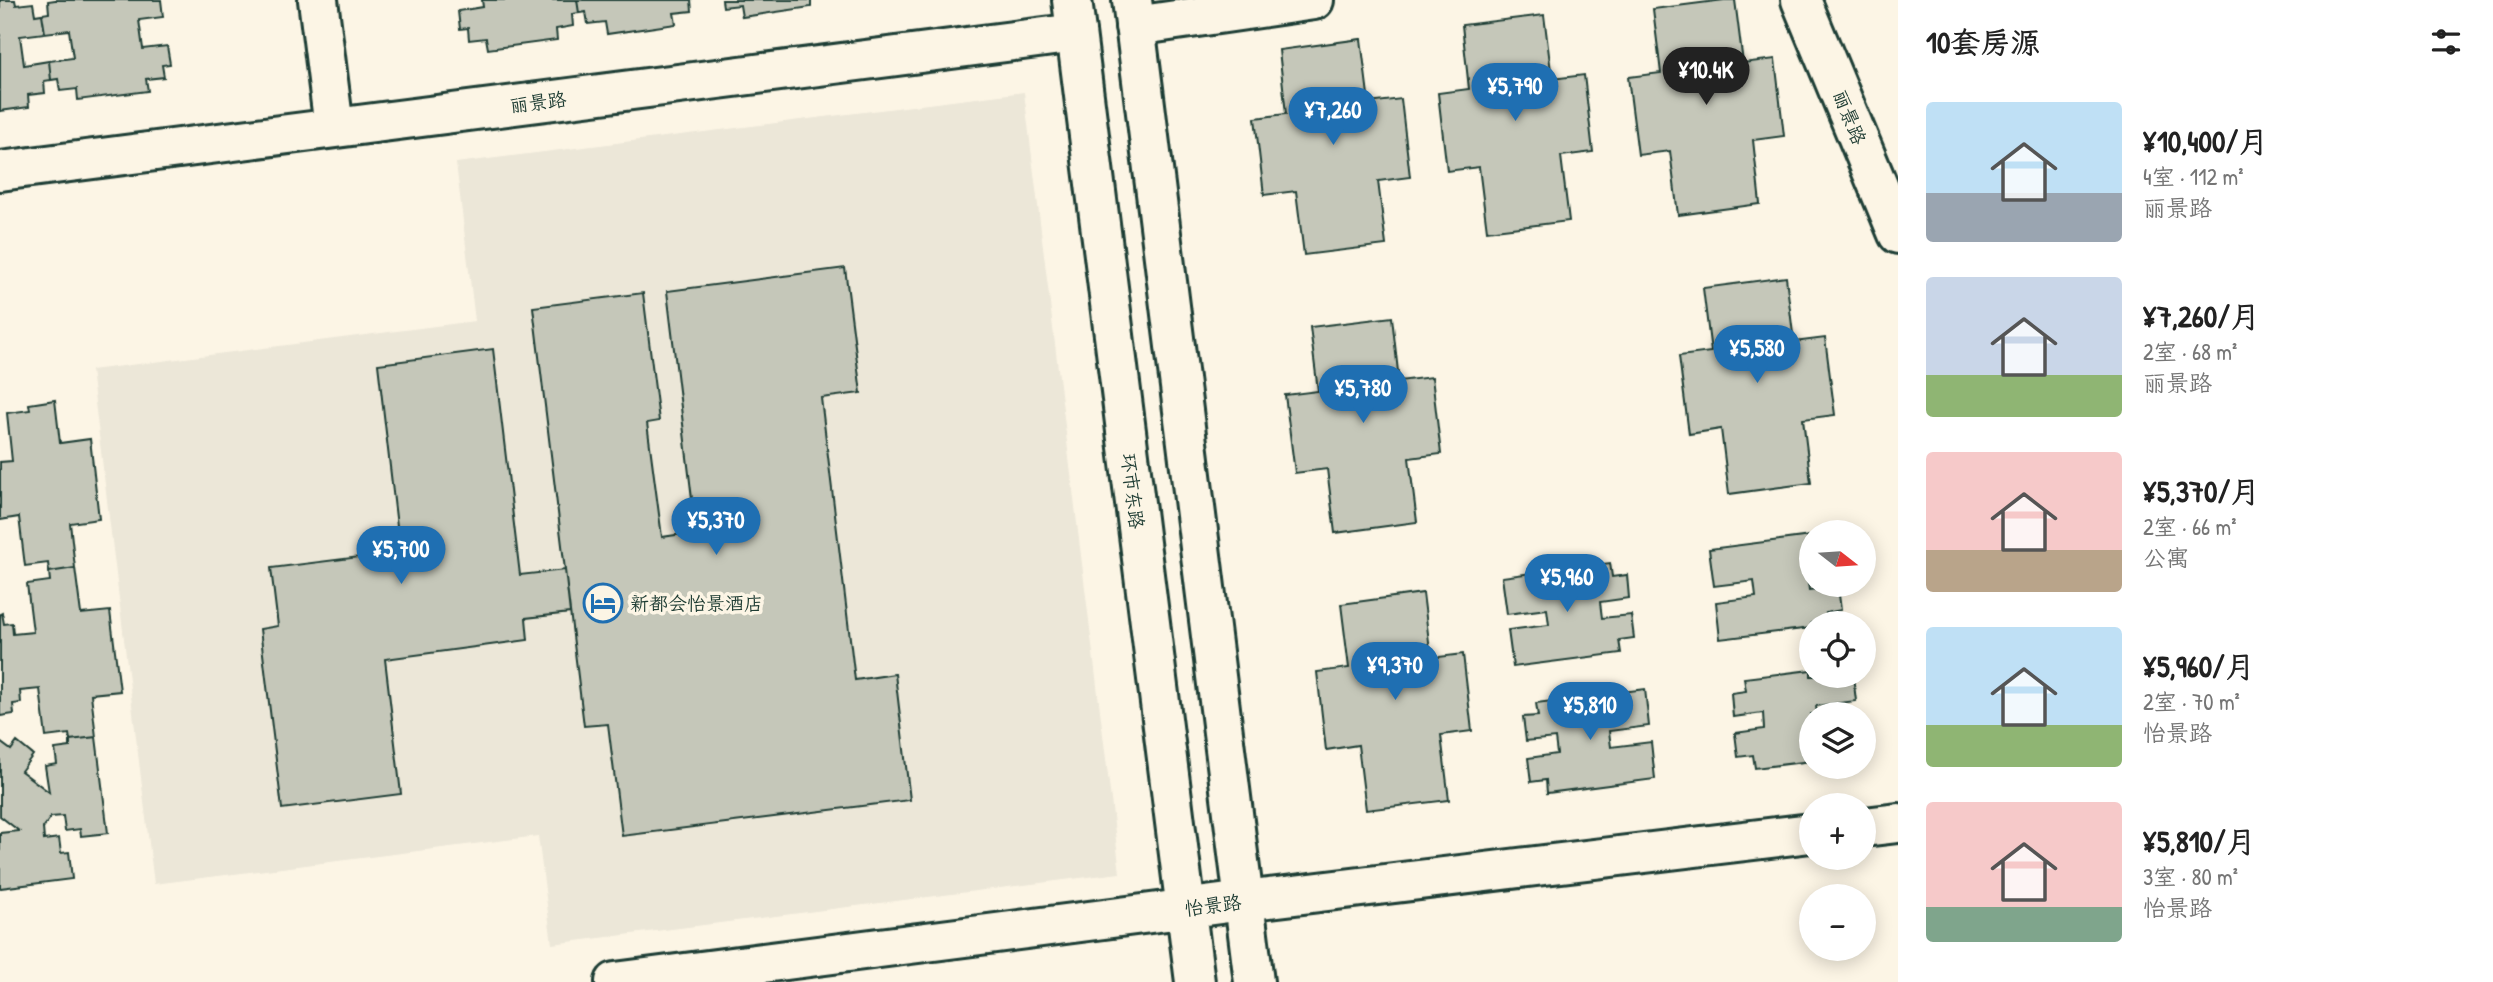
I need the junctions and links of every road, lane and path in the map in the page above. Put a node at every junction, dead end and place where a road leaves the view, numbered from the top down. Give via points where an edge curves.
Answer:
1 (318, 0) edge
2 (1314, 0) edge
3 (1801, 0) edge
4 (1133, 13) edge
5 (1074, 17) edge
6 (334, 128) junction
7 (0, 171) edge
8 (1898, 234) edge
9 (1898, 823) edge
10 (1876, 826) edge
11 (1799, 834) edge
12 (1244, 901) junction
13 (1185, 909) junction
14 (615, 982) edge
15 (1195, 982) edge
16 (1254, 982) edge

1 - 6 street
2 - 4 street
3 - 8 street, 丽景路
4 - 12 street
5 - 6 street, 丽景路
5 - 13 street, 环市东路
6 - 7 street, 丽景路
9 - 10 street
11 - 12 street, 怡景路
12 - 13 street, 怡景路
12 - 16 street
13 - 14 street, 怡景路
13 - 15 street, 环市东路

